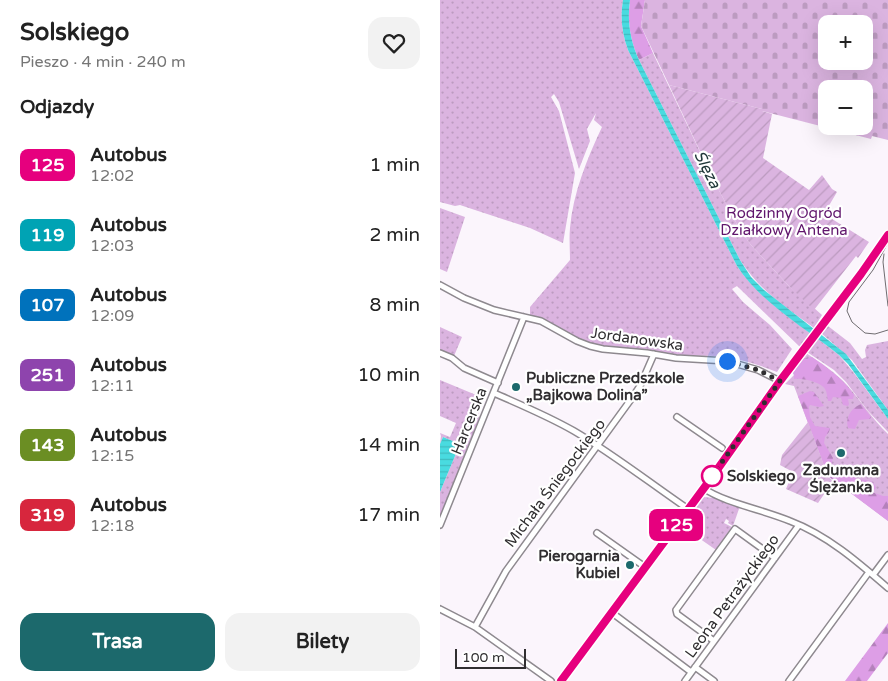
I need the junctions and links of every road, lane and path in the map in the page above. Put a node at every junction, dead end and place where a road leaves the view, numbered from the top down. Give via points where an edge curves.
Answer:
1 (888, 234) edge
2 (440, 285) edge
3 (524, 317) junction
4 (440, 353) edge
5 (654, 354) junction
6 (780, 381) junction
7 (498, 382) junction
8 (494, 393) junction
9 (676, 417) dead end
10 (598, 446) junction
11 (722, 448) dead end
12 (703, 488) junction
13 (688, 509) junction
14 (440, 525) edge
15 (799, 525) junction
16 (597, 533) dead end
17 (888, 554) edge
18 (775, 558) junction
19 (645, 567) junction
20 (871, 573) junction
21 (888, 588) edge
22 (440, 609) edge
23 (611, 612) junction
24 (476, 627) junction
25 (714, 641) junction
26 (693, 669) junction
27 (551, 681) edge
28 (561, 681) edge
29 (685, 681) edge
30 (714, 681) edge
31 (789, 681) edge

1 - 6 main road
2 - 3 street, Jordanowska via 494,310
3 - 5 street, Jordanowska via 549,325 590,346
3 - 7 street, Harcerska
4 - 7 street, Harcerska via 464,368
5 - 6 street, Jordanowska via 727,361 758,370
5 - 10 street, Michała Śniegockiego via 636,392
6 - 12 main road
7 - 8 street, Harcerska
8 - 10 street via 548,417
8 - 14 street, Harcerska
9 - 11 street
10 - 13 street
10 - 24 street, Michała Śniegockiego via 506,571
12 - 13 main road
12 - 15 street via 714,495
13 - 19 main road
15 - 18 street, Leona Petrażyckiego
15 - 20 street via 826,539
16 - 19 street
17 - 20 street
18 - 25 street, Leona Petrażyckiego
18 - 25 street via 735,529 676,610
19 - 23 main road
20 - 21 street
20 - 31 street
22 - 24 street
23 - 26 street
23 - 28 main road
24 - 27 street
25 - 26 street, Leona Petrażyckiego
26 - 29 street, Leona Petrażyckiego
26 - 30 street

